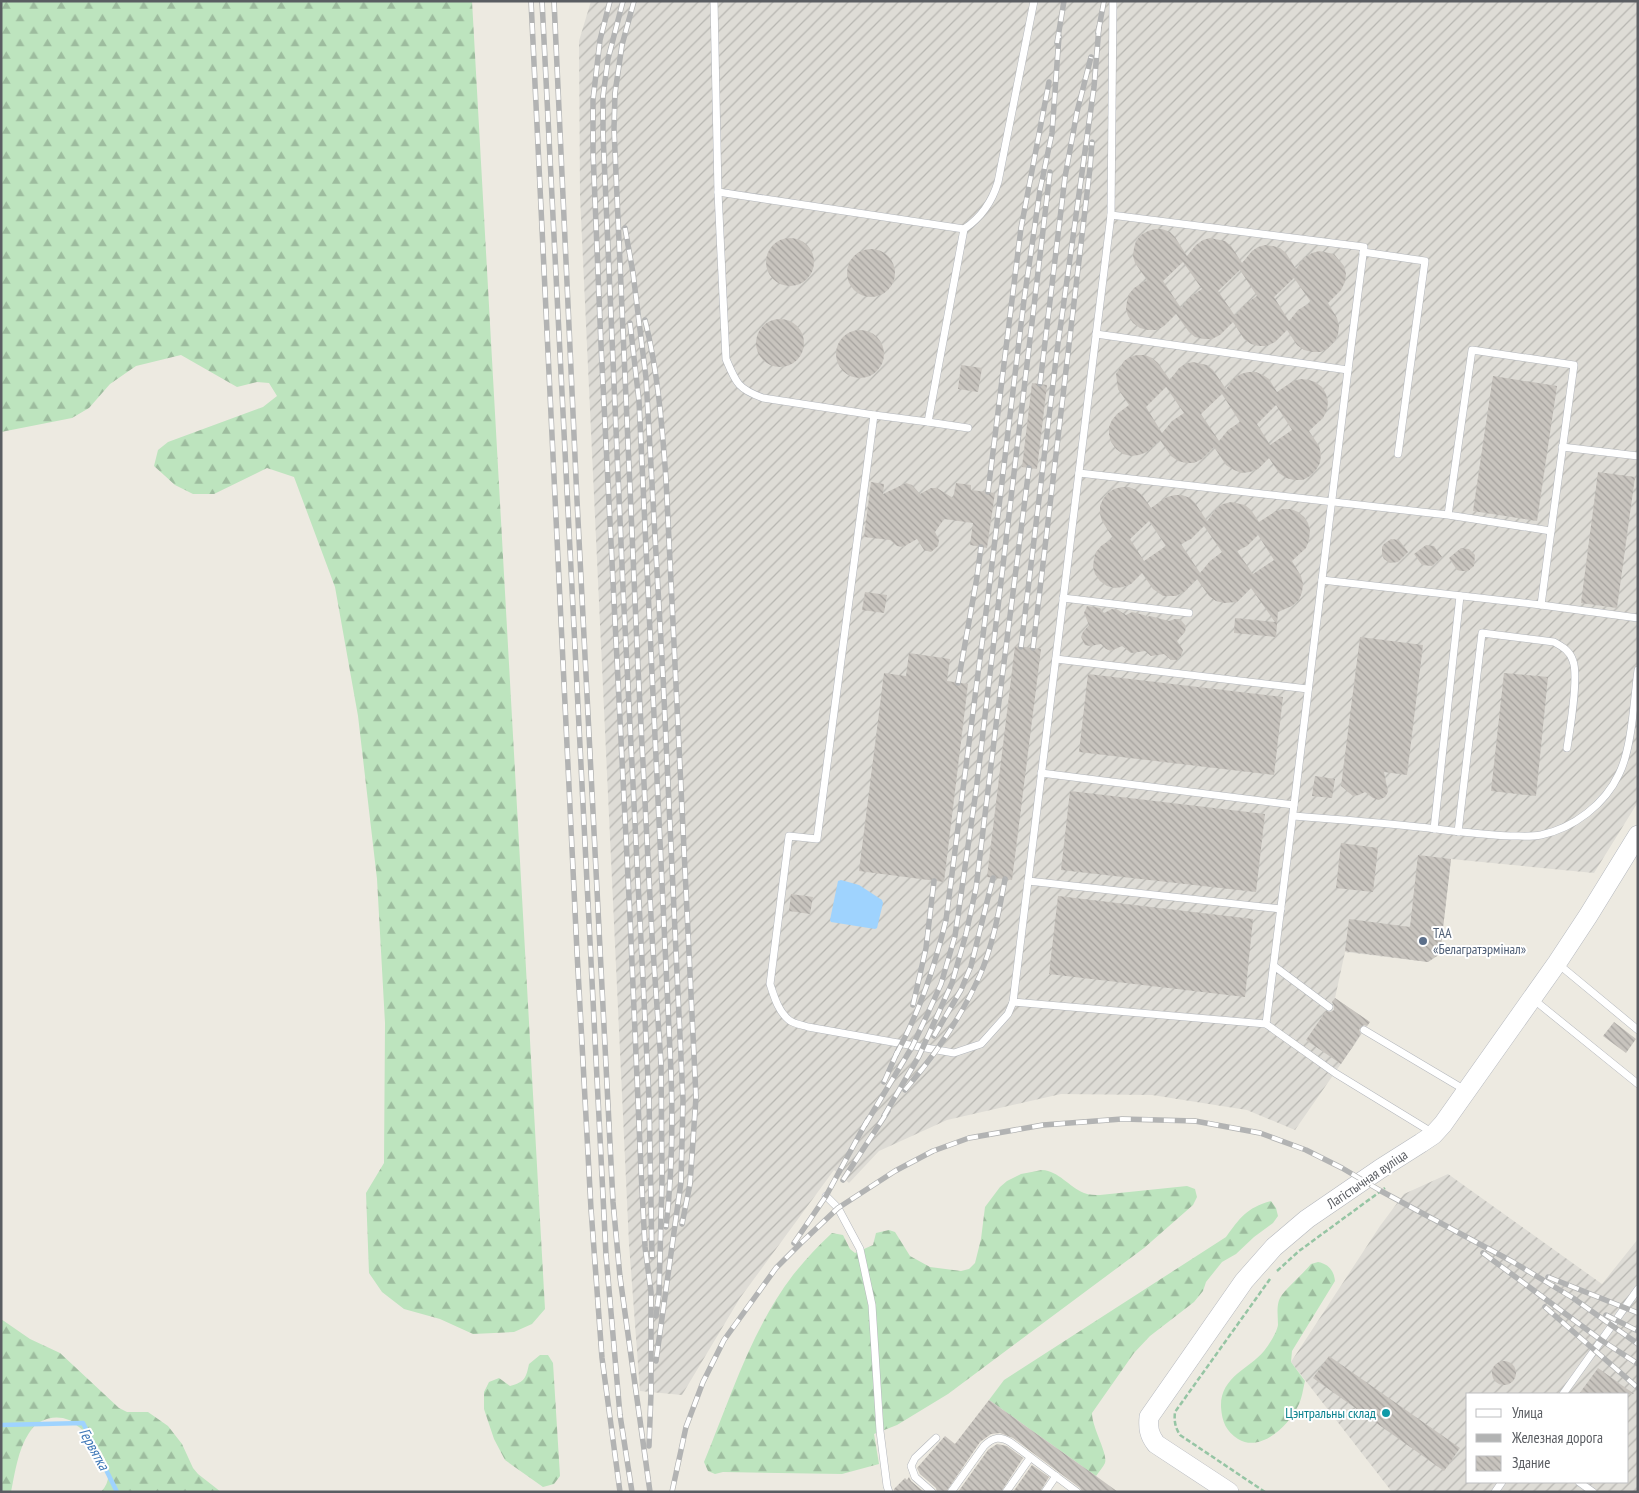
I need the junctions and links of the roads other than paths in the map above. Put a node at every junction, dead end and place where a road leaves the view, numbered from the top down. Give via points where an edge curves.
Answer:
1 (714, 1) edge
2 (1034, 1) edge
3 (1114, 1) edge
4 (718, 192) junction
5 (1112, 215) junction
6 (964, 229) junction
7 (1363, 252) junction
8 (1096, 334) junction
9 (1348, 370) junction
10 (874, 415) junction
11 (928, 422) junction
12 (968, 428) dead end
13 (1562, 447) junction
14 (1398, 454) dead end
15 (1638, 456) edge
16 (1079, 473) junction
17 (1332, 501) junction
18 (1448, 515) junction
19 (1551, 531) junction
20 (1322, 580) junction
21 (1460, 596) junction
22 (1063, 598) junction
23 (1541, 605) junction
24 (1189, 613) dead end
25 (1638, 618) edge
26 (1056, 659) junction
27 (1638, 670) edge
28 (1308, 689) junction
29 (1567, 748) dead end
30 (1041, 774) junction
31 (1294, 805) junction
32 (1292, 816) junction
33 (1434, 829) junction
34 (1458, 832) junction
35 (1638, 835) edge
36 (1028, 881) junction
37 (1281, 909) junction
38 (1557, 963) junction
39 (1274, 966) junction
40 (1532, 998) junction
41 (1013, 1002) junction
42 (1329, 1007) dead end
43 (1266, 1024) junction
44 (1364, 1030) dead end
45 (1638, 1030) edge
46 (1638, 1084) edge
47 (1467, 1092) junction
48 (1434, 1134) junction
49 (826, 1196) dead end
50 (1638, 1289) edge
51 (1565, 1393) edge
52 (936, 1438) dead end
53 (1030, 1458) junction
54 (1056, 1476) junction
55 (1580, 1483) edge
56 (889, 1492) edge
57 (932, 1492) edge
58 (951, 1492) edge
59 (1006, 1492) edge
60 (1044, 1492) edge
61 (1077, 1492) edge
62 (1229, 1492) edge
63 (1593, 1492) edge

1 - 4 lane
2 - 6 lane via 994,196 984,211
3 - 5 lane
4 - 6 lane
4 - 10 lane via 726,359 735,380 748,393 763,398
5 - 7 lane via 1364,247
5 - 8 lane
6 - 11 lane
7 - 9 lane
7 - 14 lane via 1425,261
8 - 9 lane
8 - 16 lane
9 - 17 lane
10 - 11 lane
10 - 41 lane via 817,839 789,836 770,984 781,1011 790,1021 954,1053 981,1044 1008,1014
11 - 12 lane
13 - 15 lane
13 - 18 lane via 1574,365 1472,350
13 - 19 lane
16 - 17 lane
16 - 22 lane
17 - 18 lane
17 - 20 lane
18 - 19 lane
19 - 23 lane
20 - 21 lane
20 - 28 lane
21 - 23 lane
21 - 33 lane
22 - 24 lane
22 - 26 lane
23 - 25 lane
26 - 28 lane
26 - 30 lane
27 - 34 lane via 1627,750 1620,773 1590,811 1558,830 1541,835
28 - 31 lane
29 - 34 lane via 1575,678 1574,661 1569,653 1554,642 1482,633
30 - 31 lane
30 - 36 lane
31 - 32 lane
32 - 33 lane
32 - 37 lane
33 - 34 lane
35 - 38 street, Лагістычная вуліца
36 - 37 lane
36 - 41 lane
37 - 39 lane
38 - 40 street, Лагістычная вуліца
38 - 45 lane
39 - 42 lane
39 - 43 lane
40 - 46 lane
40 - 47 street, Лагістычная вуліца
41 - 43 lane
43 - 48 lane via 1334,1073
44 - 47 lane
47 - 48 street, Лагістычная вуліца
48 - 62 street, Лагістычная вуліца via 1307,1219 1274,1247 1244,1281 1150,1417 1148,1426 1156,1444
49 - 56 lane via 838,1208 860,1248 872,1305 880,1431
50 - 51 lane
52 - 57 lane via 911,1466 915,1477
53 - 54 lane
53 - 58 lane via 1003,1438 990,1440
53 - 59 lane
54 - 60 lane
54 - 61 lane
55 - 63 lane

